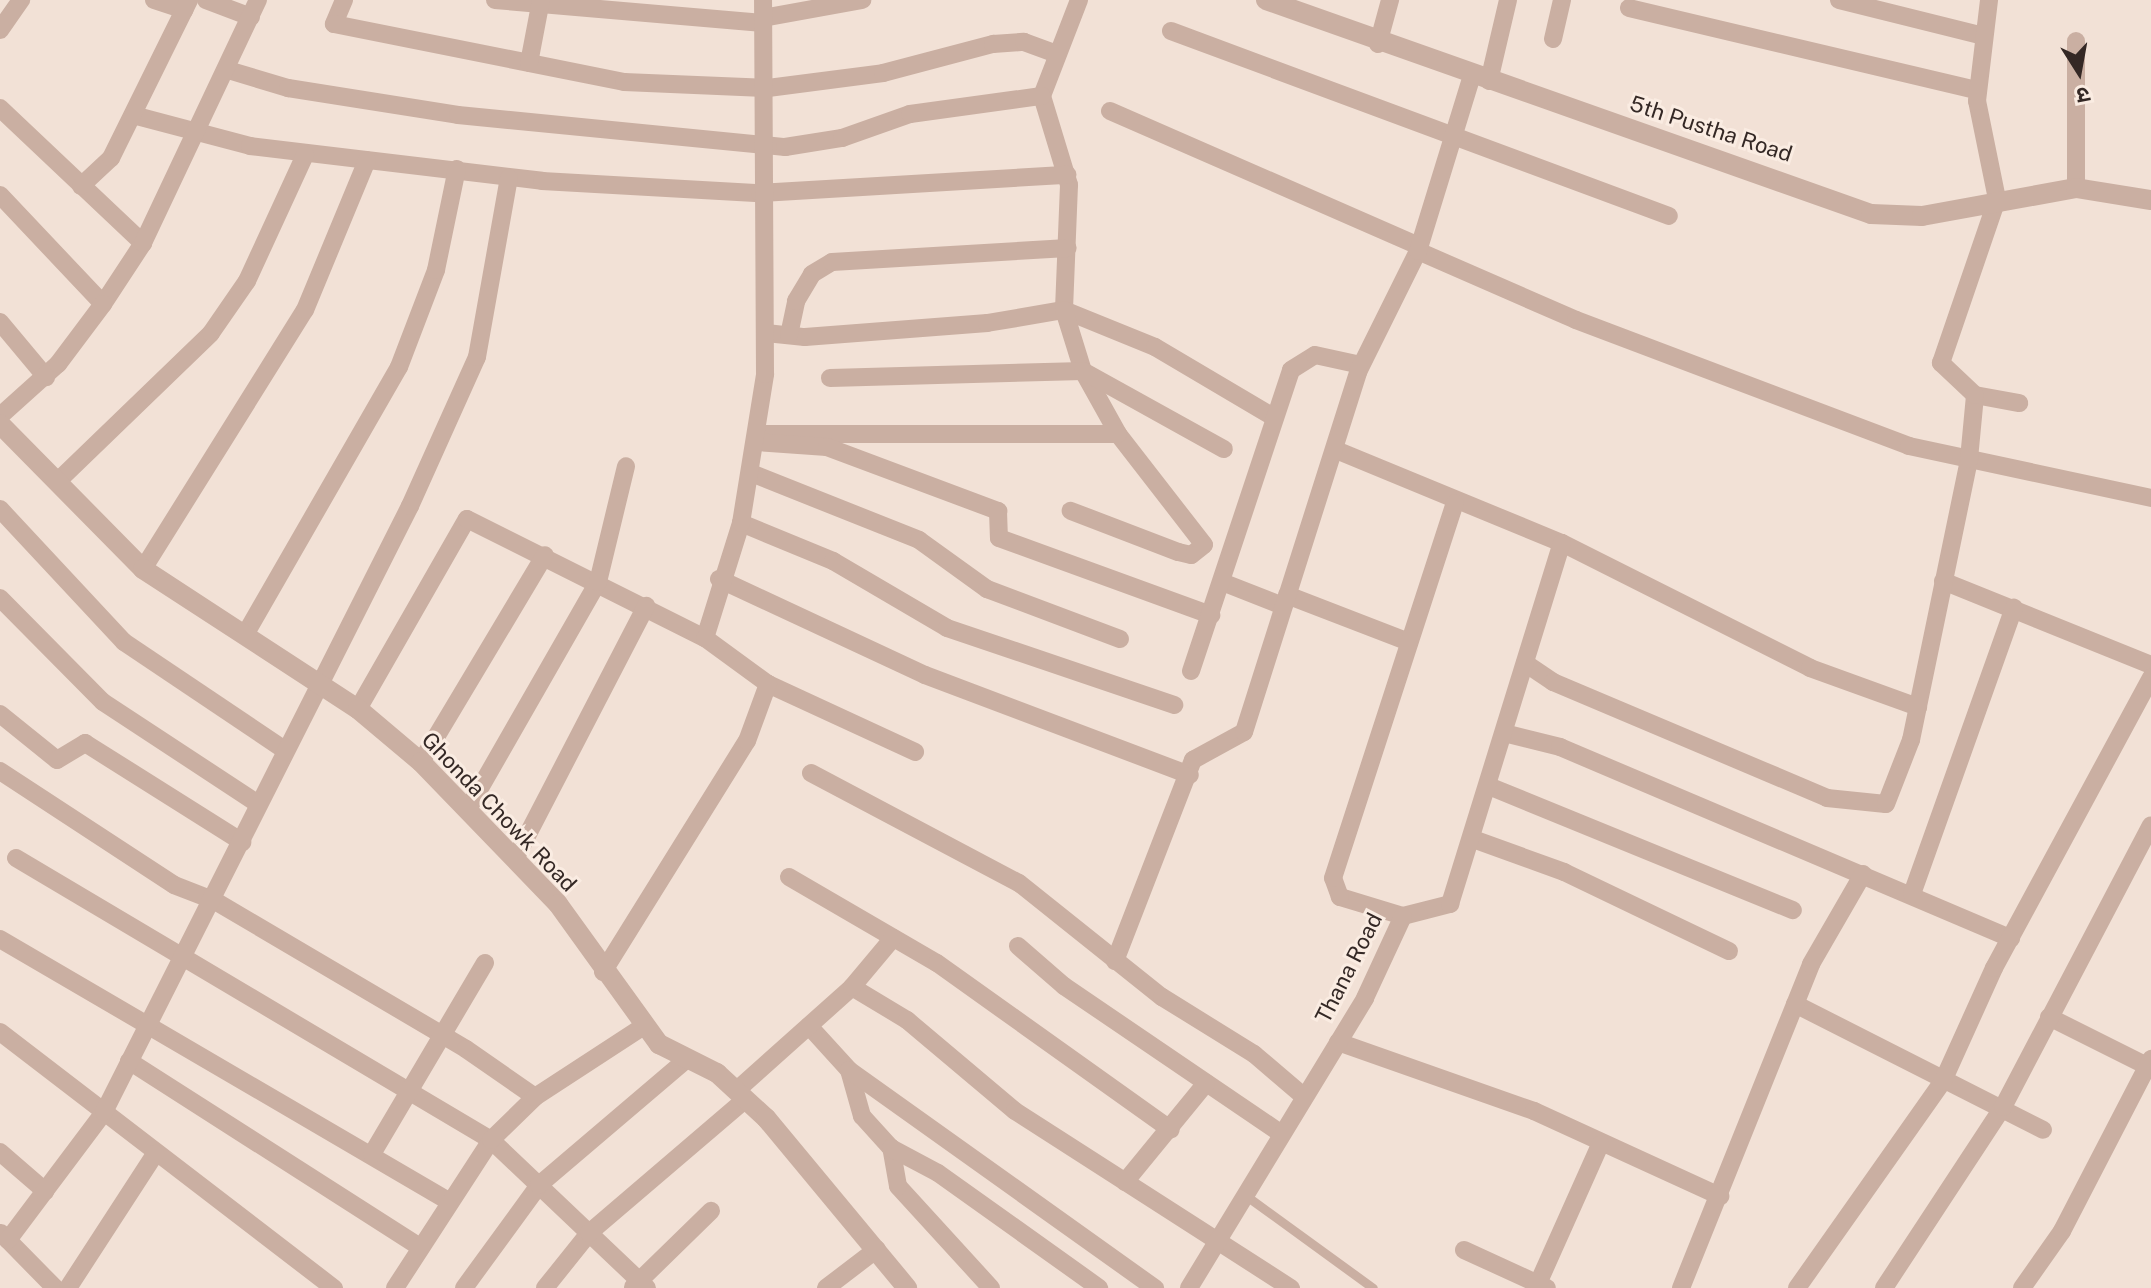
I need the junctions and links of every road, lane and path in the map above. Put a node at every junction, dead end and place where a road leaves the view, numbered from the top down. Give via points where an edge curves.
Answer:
1 (21, 0) edge
2 (154, 0) edge
3 (206, 0) edge
4 (344, 0) edge
5 (495, 0) edge
6 (862, 0) edge
7 (1079, 0) edge
8 (1266, 0) edge
9 (1390, 0) edge
10 (1508, 0) edge
11 (1562, 0) edge
12 (1839, 0) edge
13 (1989, 0) edge
14 (540, 3) edge
15 (186, 5) edge
16 (1629, 8) dead end
17 (254, 9) edge
18 (763, 14) edge
19 (0, 30) edge
20 (1171, 31) dead end
21 (1983, 36) junction
22 (1553, 39) dead end
23 (2076, 41) dead end
24 (1378, 44) junction
25 (1054, 53) junction
26 (529, 63) junction
27 (228, 70) junction
28 (1481, 78) junction
29 (768, 88) junction
30 (1976, 90) junction
31 (1042, 96) junction
32 (0, 108) edge
33 (1110, 111) dead end
34 (133, 115) junction
35 (191, 134) junction
36 (1456, 137) junction
37 (763, 146) junction
38 (305, 155) junction
39 (367, 160) junction
40 (457, 169) junction
41 (1067, 175) junction
42 (509, 178) junction
43 (81, 186) junction
44 (2076, 188) junction
45 (760, 193) junction
46 (0, 195) edge
47 (1997, 199) junction
48 (2151, 200) edge
49 (1669, 216) dead end
50 (143, 243) junction
51 (1068, 248) junction
52 (1419, 248) junction
53 (103, 304) junction
54 (1064, 310) junction
55 (0, 322) edge
56 (766, 333) junction
57 (789, 335) junction
58 (1361, 365) junction
59 (1083, 371) junction
60 (46, 377) junction
61 (830, 378) dead end
62 (1975, 395) junction
63 (2019, 403) dead end
64 (0, 416) edge
65 (1275, 418) junction
66 (0, 424) edge
67 (1118, 434) junction
68 (757, 438) junction
69 (1224, 449) dead end
70 (1336, 450) junction
71 (1969, 459) junction
72 (626, 466) dead end
73 (751, 473) junction
74 (59, 480) junction
75 (2151, 498) edge
76 (1455, 503) junction
77 (0, 509) edge
78 (1071, 511) dead end
79 (741, 523) junction
80 (1562, 543) junction
81 (545, 555) junction
82 (143, 569) junction
83 (719, 579) junction
84 (1943, 581) junction
85 (598, 582) junction
86 (1222, 582) junction
87 (0, 598) edge
88 (1285, 600) junction
89 (646, 606) junction
90 (2014, 608) junction
91 (1211, 615) junction
92 (246, 633) junction
93 (705, 638) junction
94 (1120, 639) dead end
95 (1409, 642) junction
96 (1525, 663) junction
97 (2151, 665) edge
98 (1191, 671) dead end
99 (2151, 678) edge
100 (318, 682) junction
101 (768, 684) junction
102 (1174, 705) dead end
103 (1918, 707) junction
104 (358, 709) junction
105 (1, 718) edge
106 (1508, 734) junction
107 (282, 748) junction
108 (915, 752) dead end
109 (421, 762) junction
110 (0, 771) edge
111 (811, 773) dead end
112 (1190, 775) junction
113 (1491, 787) junction
114 (258, 804) junction
115 (468, 809) junction
116 (2151, 825) edge
117 (1473, 839) junction
118 (242, 842) junction
119 (516, 857) junction
120 (16, 858) dead end
121 (1863, 874) junction
122 (789, 877) dead end
123 (1912, 894) junction
124 (215, 901) junction
125 (1793, 910) dead end
126 (1403, 916) junction
127 (893, 938) junction
128 (2011, 938) junction
129 (0, 939) edge
130 (1018, 946) dead end
131 (1729, 951) dead end
132 (186, 959) junction
133 (1115, 961) junction
134 (485, 963) dead end
135 (603, 972) junction
136 (852, 987) junction
137 (1795, 1004) junction
138 (2049, 1017) junction
139 (149, 1023) junction
140 (644, 1026) junction
141 (809, 1026) junction
142 (0, 1032) edge
143 (440, 1034) junction
144 (1338, 1042) junction
145 (687, 1059) junction
146 (129, 1061) junction
147 (2150, 1064) edge
148 (849, 1070) junction
149 (1943, 1081) junction
150 (1206, 1083) junction
151 (408, 1090) junction
152 (742, 1094) junction
153 (1302, 1095) junction
154 (535, 1097) junction
155 (2003, 1107) junction
156 (104, 1112) junction
157 (1171, 1130) junction
158 (2043, 1130) dead end
159 (1282, 1134) junction
160 (491, 1140) junction
161 (1600, 1145) junction
162 (891, 1148) junction
163 (0, 1152) edge
164 (155, 1154) junction
165 (372, 1154) junction
166 (1125, 1182) junction
167 (539, 1185) junction
168 (45, 1191) junction
169 (1245, 1195) junction
170 (1720, 1196) junction
171 (450, 1202) junction
172 (711, 1211) dead end
173 (589, 1233) junction
174 (4, 1236) edge
175 (1215, 1243) junction
176 (420, 1247) junction
177 (877, 1249) junction
178 (1464, 1250) dead end
179 (639, 1285) edge
180 (1540, 1287) edge
181 (55, 1288) edge
182 (68, 1288) edge
183 (334, 1288) edge
184 (395, 1288) edge
185 (464, 1288) edge
186 (545, 1288) edge
187 (826, 1288) edge
188 (907, 1288) edge
189 (991, 1288) edge
190 (1099, 1288) edge
191 (1155, 1288) edge
192 (1189, 1288) edge
193 (1291, 1288) edge
194 (1373, 1288) edge
195 (1681, 1288) edge
196 (1797, 1288) edge
197 (1884, 1288) edge
198 (2022, 1288) edge

1 - 19 street
2 - 15 street
3 - 17 street
4 - 26 street via 334,24
5 - 14 street
6 - 18 street
7 - 25 street
8 - 24 street, 5th Pustha Road
9 - 24 street
10 - 28 street
11 - 22 street
12 - 21 street
13 - 21 street
14 - 18 street
14 - 26 street
15 - 34 street
16 - 30 street
17 - 27 street
18 - 29 street
20 - 36 street
21 - 30 street
23 - 44 street
24 - 28 street, 5th Pustha Road
25 - 29 street via 1024,42 993,44 883,73
25 - 31 street
26 - 29 street via 624,82
27 - 35 street
27 - 37 street via 288,88 458,115
28 - 36 street
28 - 47 street, 5th Pustha Road via 1777,175 1871,214 1922,216
29 - 37 street
30 - 47 street
31 - 37 street via 910,114 796,146
31 - 41 street
32 - 43 street
33 - 52 street
34 - 35 street
34 - 43 street via 111,158
35 - 38 street
35 - 50 street
36 - 49 street
36 - 52 street
37 - 45 street
38 - 39 street
38 - 74 street via 247,281 211,333
39 - 40 street
39 - 82 street via 305,310
40 - 42 street
40 - 92 street via 436,270 399,367
41 - 45 street
41 - 51 street
42 - 45 street
42 - 100 street via 477,357
43 - 50 street
44 - 47 street, 5th Pustha Road
44 - 48 street, 5th Pustha Road
45 - 56 street
46 - 53 street
47 - 62 street via 1941,363
50 - 53 street
51 - 54 street
51 - 57 street via 832,262 812,274 796,301
52 - 58 street
52 - 71 street via 1576,320 1909,446
53 - 60 street
54 - 57 street via 987,323
54 - 59 street
54 - 65 street via 1155,347
55 - 60 street
56 - 57 street
56 - 68 street
58 - 65 street via 1330,355 1302,359
58 - 70 street
59 - 61 street
59 - 67 street
59 - 69 street
60 - 64 street
62 - 63 street
62 - 71 street
65 - 86 street
66 - 74 street, Ghonda Chowk Road
67 - 68 street
67 - 78 street via 1203,537 1200,552 1178,552
68 - 73 street
68 - 91 street via 827,447 998,511 999,538
70 - 76 street
70 - 88 street
71 - 75 street
71 - 84 street
72 - 85 street
73 - 79 street
73 - 94 street via 919,540 987,589
74 - 82 street, Ghonda Chowk Road
76 - 80 street
76 - 95 street, Thana Road
77 - 107 street via 124,642
79 - 83 street
79 - 102 street via 846,568 947,628
80 - 96 street
80 - 103 street via 1810,668
81 - 85 street
81 - 104 street via 476,520 461,524
81 - 109 street
82 - 92 street, Ghonda Chowk Road
83 - 93 street
83 - 112 street via 925,675
84 - 90 street
84 - 103 street
85 - 89 street
85 - 115 street
86 - 88 street
86 - 91 street
87 - 114 street via 103,702
88 - 95 street
88 - 112 street via 1244,732 1197,755
89 - 93 street
89 - 119 street
90 - 97 street
90 - 123 street
91 - 98 street
92 - 100 street, Ghonda Chowk Road
93 - 101 street
95 - 126 street, Thana Road via 1333,878 1340,897
96 - 103 street via 1553,682 1851,806 1886,804
96 - 106 street
99 - 128 street
100 - 104 street, Ghonda Chowk Road
100 - 107 street
101 - 108 street
101 - 135 street via 747,741
104 - 109 street, Ghonda Chowk Road
105 - 118 street via 57,760 85,743
106 - 113 street
106 - 121 street via 1547,742
107 - 114 street
109 - 115 street, Ghonda Chowk Road
110 - 124 street via 174,885
111 - 133 street via 961,846
112 - 133 street
113 - 117 street
113 - 125 street
114 - 118 street
115 - 119 street, Ghonda Chowk Road
116 - 138 street
117 - 126 street via 1446,909
117 - 131 street via 1564,872
118 - 124 street
119 - 135 street, Ghonda Chowk Road
120 - 132 street
121 - 123 street
121 - 137 street
122 - 127 street
123 - 128 street
124 - 132 street
124 - 143 street
126 - 144 street, Thana Road
127 - 136 street
127 - 157 street
128 - 149 street
129 - 139 street
130 - 150 street
132 - 139 street
132 - 151 street
133 - 153 street
134 - 143 street
135 - 140 street, Ghonda Chowk Road
136 - 141 street
136 - 166 street via 907,1020 1015,1111
137 - 149 street
137 - 170 street
138 - 147 street
138 - 155 street
139 - 146 street
139 - 165 street
140 - 145 street, Ghonda Chowk Road
140 - 154 street
141 - 148 street
141 - 152 street
142 - 156 street
143 - 151 street
143 - 154 street
144 - 153 street, Thana Road
144 - 161 street via 1534,1111
145 - 152 street, Ghonda Chowk Road
145 - 167 street
146 - 156 street
146 - 176 street
147 - 198 street via 2062,1231
148 - 162 street via 862,1116
148 - 191 street
149 - 155 street
149 - 196 street
150 - 157 street
150 - 159 street
151 - 160 street
151 - 165 street
152 - 173 street
152 - 177 street, Ghonda Chowk Road
153 - 159 street, Thana Road
154 - 160 street
155 - 158 street
155 - 197 street
156 - 164 street
156 - 168 street
157 - 166 street
159 - 169 street, Thana Road
160 - 167 street
160 - 171 street
161 - 170 street
161 - 180 street
162 - 189 street via 898,1186
162 - 190 street
163 - 168 street
164 - 182 street
164 - 183 street
165 - 171 street
166 - 175 street
167 - 173 street
167 - 185 street
168 - 174 street
169 - 175 street, Thana Road
169 - 194 lane
170 - 195 street
171 - 176 street
172 - 179 street
173 - 179 street
173 - 186 street
174 - 181 street
175 - 192 street, Thana Road
175 - 193 street
176 - 184 street
177 - 187 street
177 - 188 street, Ghonda Chowk Road
178 - 180 street

